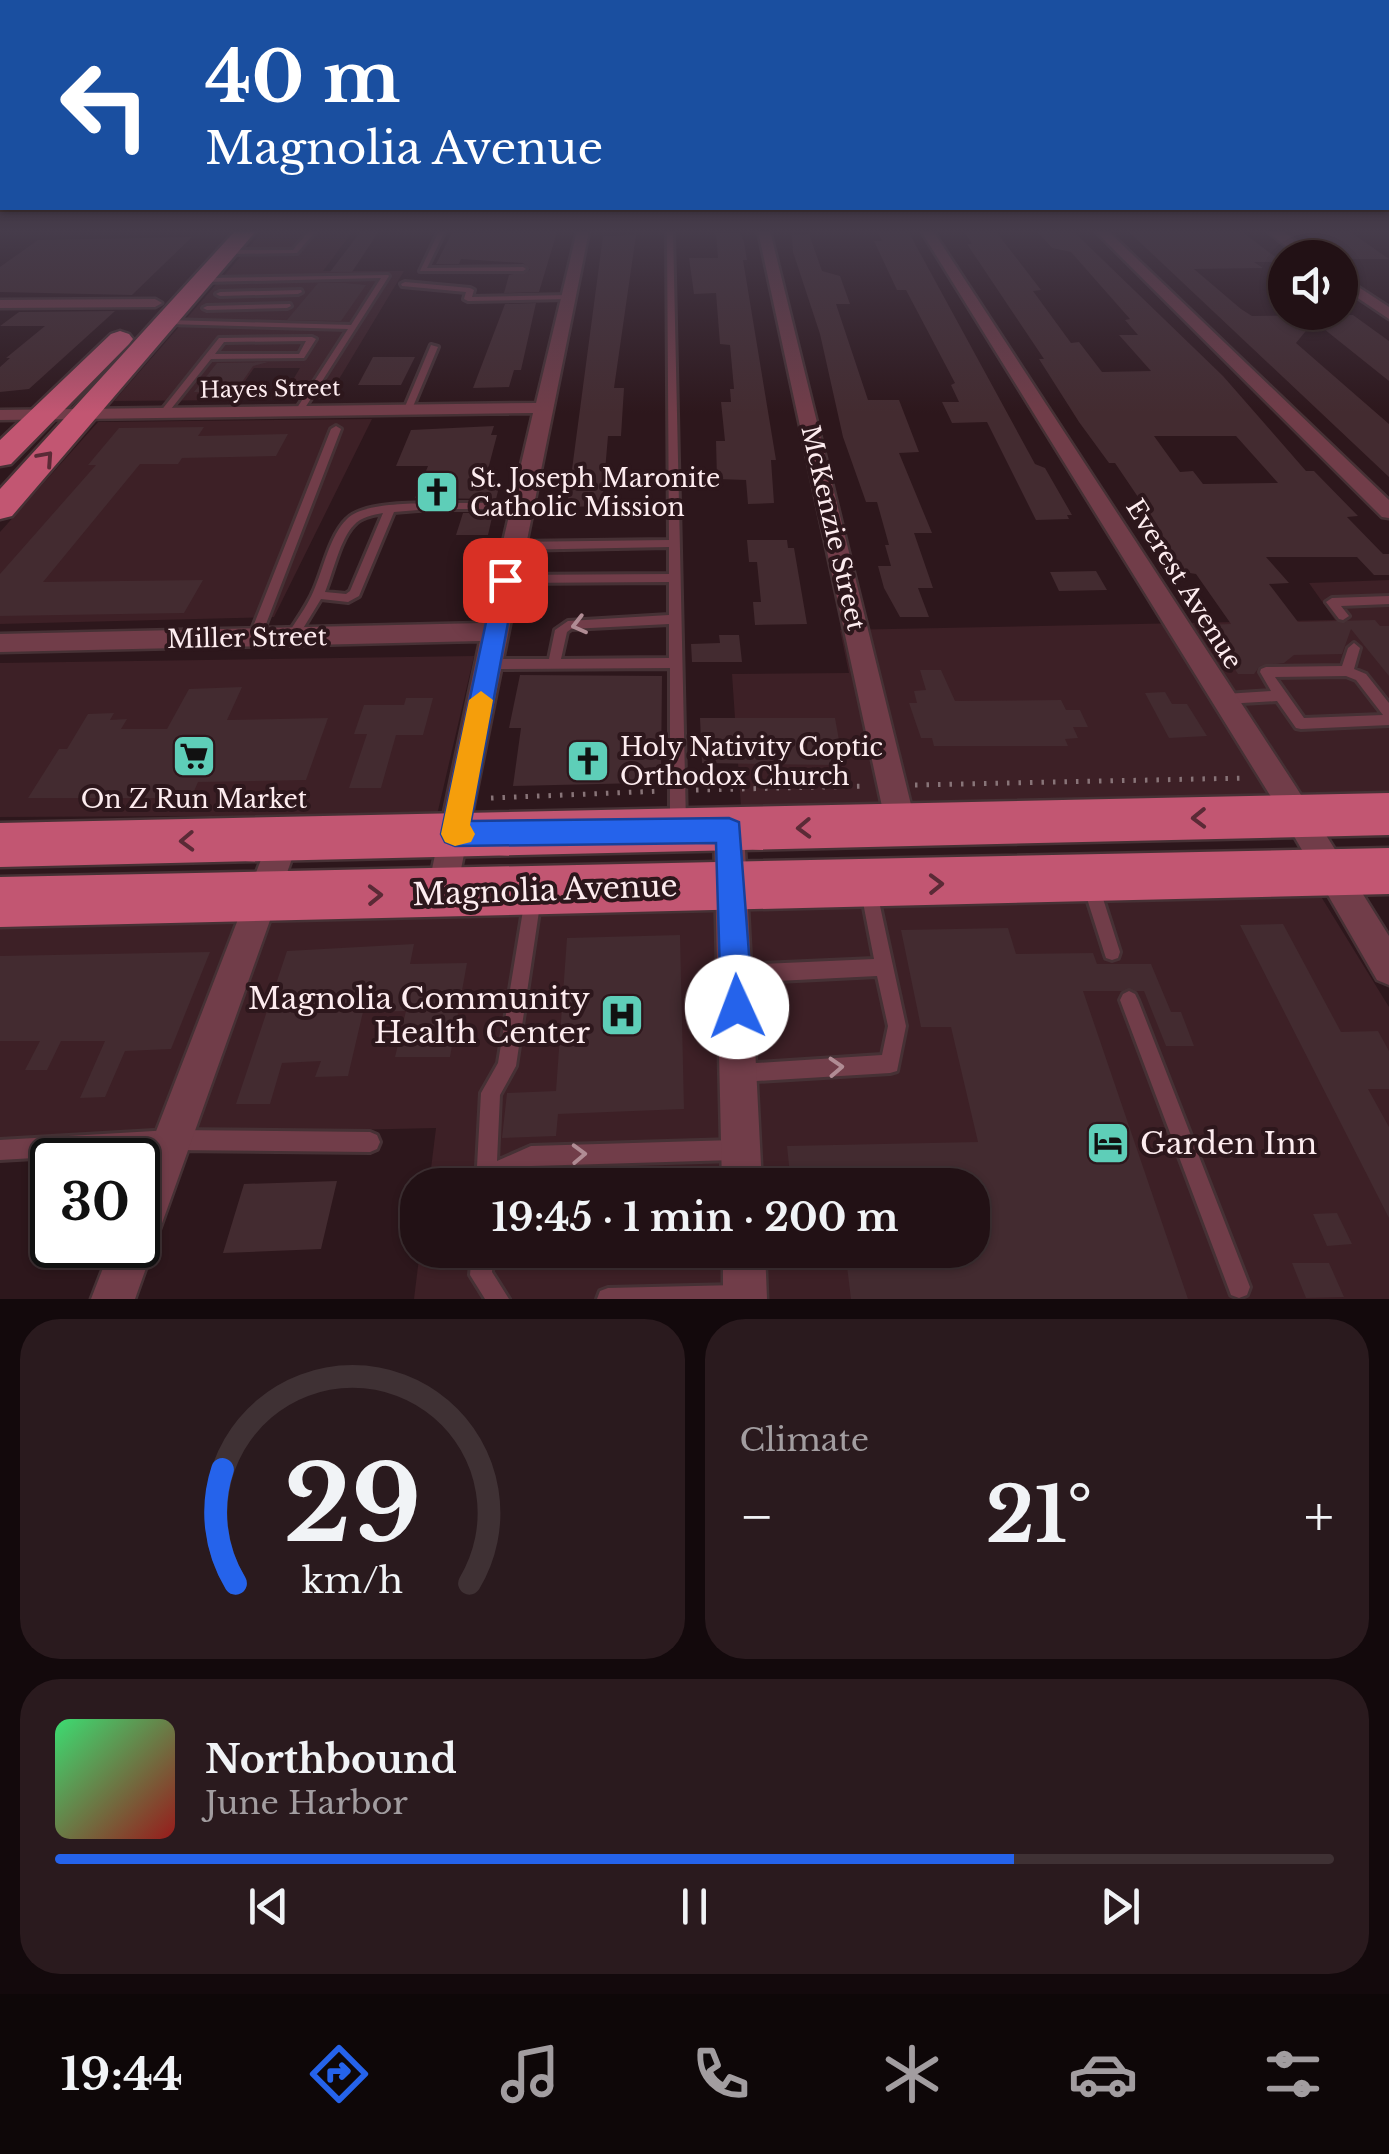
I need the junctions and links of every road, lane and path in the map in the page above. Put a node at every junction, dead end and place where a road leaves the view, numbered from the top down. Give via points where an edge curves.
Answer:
1 (194, 292) edge
2 (210, 292) edge
3 (295, 292) edge
4 (298, 292) joint
5 (376, 292) edge
6 (470, 292) edge
7 (569, 292) edge
8 (671, 292) edge
9 (779, 292) edge
10 (966, 292) edge
11 (1163, 292) edge
12 (1358, 292) edge
13 (568, 298) junction
14 (0, 304) edge
15 (287, 306) junction
16 (208, 308) junction
17 (161, 313) junction
18 (1389, 314) edge
19 (195, 322) junction
20 (276, 322) junction
21 (356, 327) junction
22 (434, 347) dead end
23 (208, 356) junction
24 (542, 408) junction
25 (408, 409) junction
26 (299, 411) junction
27 (164, 412) junction
28 (87, 414) junction
29 (0, 415) edge
30 (43, 415) junction
31 (336, 428) dead end
32 (0, 457) edge
33 (521, 506) junction
34 (0, 509) edge
35 (390, 509) junction
36 (1389, 512) edge
37 (674, 543) junction
38 (512, 546) junction
39 (675, 578) junction
40 (505, 580) junction
41 (318, 595) junction
42 (1389, 600) edge
43 (1343, 616) dead end
44 (675, 619) junction
45 (494, 632) junction
46 (292, 637) junction
47 (255, 638) junction
48 (0, 643) edge
49 (1354, 648) dead end
50 (676, 663) junction
51 (488, 664) junction
52 (554, 664) junction
53 (1347, 671) junction
54 (1280, 696) junction
55 (1224, 698) junction
56 (1389, 716) edge
57 (1246, 778) dead end
58 (906, 805) junction
59 (1389, 814) edge
60 (1296, 816) junction
61 (729, 830) junction
62 (678, 832) junction
63 (455, 834) junction
64 (284, 838) junction
65 (0, 845) edge
66 (1329, 871) junction
67 (1389, 871) edge
68 (1088, 879) junction
69 (868, 884) junction
70 (733, 885) junction
71 (534, 891) junction
72 (443, 894) junction
73 (264, 898) junction
74 (0, 902) edge
75 (1112, 952) dead end
76 (884, 967) junction
77 (1389, 968) edge
78 (736, 974) junction
79 (1129, 1000) dead end
80 (739, 1073) junction
81 (170, 1140) junction
82 (370, 1142) dead end
83 (0, 1150) edge
84 (485, 1168) edge
85 (505, 1168) edge
86 (741, 1168) edge
87 (160, 1169) edge
88 (124, 1268) edge
89 (482, 1268) edge
90 (744, 1268) edge
91 (1239, 1287) dead end
92 (745, 1297) edge
93 (113, 1299) edge
94 (498, 1299) edge
95 (608, 1299) edge

1 - 17 main road
2 - 16 lane
3 - 4 lane
4 - 15 lane
5 - 21 lane
6 - 13 lane via 468,298
7 - 13 street
8 - 37 lane
9 - 58 street, McKenzie Street
10 - 55 street, Everest Avenue
11 - 36 street
12 - 18 street
13 - 24 street
14 - 17 street
15 - 16 lane
15 - 20 lane
16 - 19 lane
17 - 19 lane
17 - 28 main road
17 - 30 main road
19 - 20 lane
20 - 21 lane via 286,328
21 - 26 lane via 344,334
22 - 25 lane
23 - 23 lane via 222,340 312,339 301,356
23 - 27 lane
24 - 25 street, Hayes Street
24 - 33 street
25 - 26 street, Hayes Street
26 - 27 street, Hayes Street
27 - 28 street, Hayes Street
28 - 30 street, Hayes Street
34 -> 28 main road
29 - 30 street, Hayes Street
30 - 32 main road
31 - 47 lane
33 - 35 lane
33 - 38 street
35 - 41 lane via 366,510 351,520
35 - 41 lane via 356,593
37 - 38 lane
37 - 39 lane
38 - 40 street
39 - 40 lane
39 - 44 lane
40 - 45 street
41 - 46 lane
42 - 43 lane via 1332,602
44 - 50 lane
44 -> 52 lane via 568,625
45 - 46 street, Miller Street
45 - 51 street
46 - 47 street, Miller Street
47 - 48 street, Miller Street
49 - 53 lane
50 - 52 lane
50 - 62 lane
51 - 52 lane
51 - 63 street
53 - 54 lane via 1266,672
53 - 56 lane via 1361,677
54 - 55 lane
54 - 56 lane via 1301,724
55 - 60 street, Everest Avenue
57 - 58 path
60 -> 58 main road, Magnolia Avenue
58 -> 61 main road, Magnolia Avenue
59 - 60 main road, Magnolia Avenue
60 - 66 street, Everest Avenue
61 - 62 main road, Magnolia Avenue
61 - 70 street
62 - 63 main road, Magnolia Avenue
63 - 64 main road, Magnolia Avenue
63 - 72 street
64 -> 65 main road, Magnolia Avenue
64 - 73 street
66 - 67 main road, Magnolia Avenue
66 - 68 main road, Magnolia Avenue
66 - 77 street, Everest Avenue
69 -> 68 main road, Magnolia Avenue
68 - 75 lane
69 - 70 main road, Magnolia Avenue
69 - 76 lane
70 - 71 main road, Magnolia Avenue
70 - 78 street
71 - 72 main road, Magnolia Avenue
71 - 84 lane via 506,1066 492,1093
73 -> 72 main road, Magnolia Avenue
73 - 74 main road, Magnolia Avenue
73 - 81 street
76 - 78 lane
80 -> 76 lane via 890,1064 897,1026
78 - 80 street
79 - 91 lane
80 - 86 street
81 - 82 lane
81 - 83 lane
81 - 87 street
85 -> 86 lane via 531,1156
88 - 93 street
89 - 94 lane
90 - 92 street
92 - 95 lane

